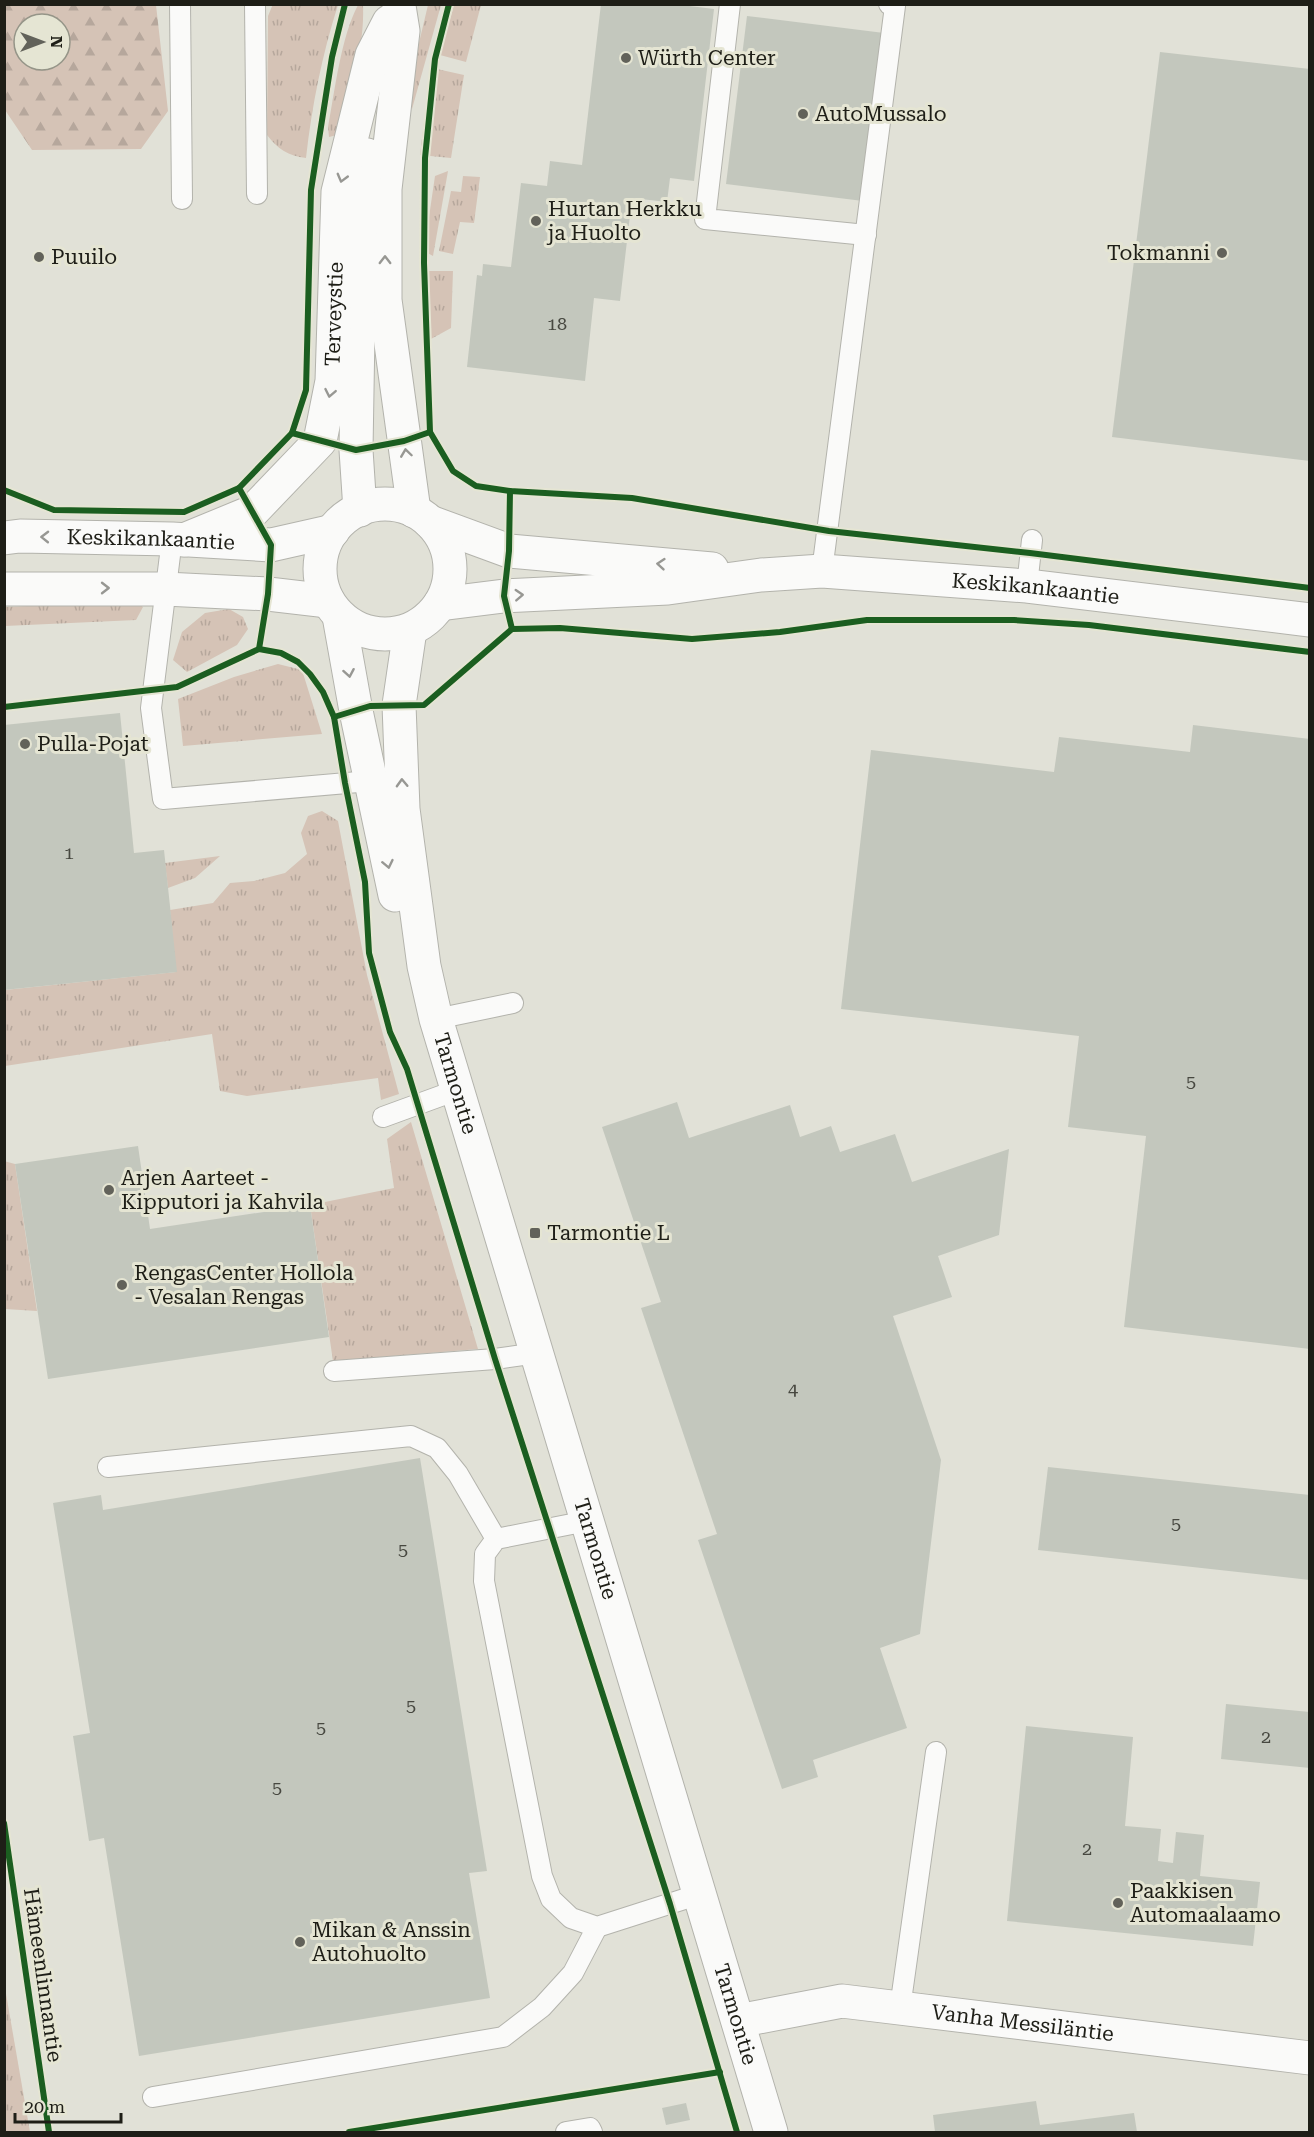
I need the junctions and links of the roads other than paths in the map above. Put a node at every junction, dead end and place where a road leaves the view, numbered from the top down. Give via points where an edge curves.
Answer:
1 (180, 4) edge
2 (255, 4) edge
3 (730, 4) edge
4 (889, 4) edge
5 (394, 10) edge
6 (257, 194) dead end
7 (182, 199) dead end
8 (866, 235) junction
9 (360, 510) junction
10 (422, 517) junction
11 (333, 531) junction
12 (4, 538) edge
13 (178, 540) junction
14 (1032, 540) dead end
15 (822, 571) junction
16 (761, 575) junction
17 (1027, 586) junction
18 (4, 589) edge
19 (165, 589) junction
20 (440, 604) junction
21 (334, 608) junction
22 (1310, 620) edge
23 (410, 630) junction
24 (370, 781) junction
25 (424, 966) junction
26 (513, 1004) dead end
27 (436, 1019) junction
28 (457, 1090) junction
29 (383, 1117) dead end
30 (537, 1353) junction
31 (334, 1371) dead end
32 (108, 1467) dead end
33 (587, 1521) junction
34 (496, 1539) junction
35 (936, 1752) dead end
36 (700, 1894) junction
37 (597, 1927) junction
38 (900, 2008) junction
39 (738, 2021) junction
40 (1310, 2058) edge
41 (153, 2097) dead end
42 (566, 2133) edge
43 (592, 2133) edge
44 (771, 2133) edge

1 - 7 lane
2 - 6 lane
3 - 8 lane via 705,219
4 - 8 lane via 895,6
5 - 9 street, Terveystie via 370,128 360,213 356,450
10 -> 5 street via 385,300 385,189 403,31
5 -> 13 street, Terveystie via 372,55 338,192 332,381 320,441 252,512
8 - 15 lane
9 - 10 street via 396,506
9 - 11 street via 344,518
16 -> 10 street, Keskikankaantie via 509,551
10 - 20 street via 441,536 447,553 450,570
11 - 13 street, Keskikankaantie via 271,545
11 - 21 street via 320,566 321,584
13 -> 12 street, Keskikankaantie
13 - 19 lane
14 - 17 lane
15 - 16 street, Keskikankaantie
15 - 17 street, Keskikankaantie
20 -> 16 street, Keskikankaantie via 504,596 668,588
17 - 22 street, Keskikankaantie
18 -> 19 street
19 - 21 street via 268,594
19 - 24 lane via 151,708 163,799
20 - 23 street
21 - 23 street via 354,627 372,633
21 -> 24 street, Tarmontie
25 -> 23 street, Tarmontie via 403,809 399,705
24 -> 25 street, Tarmontie via 398,908
25 - 27 street, Tarmontie
26 - 27 lane
27 - 28 street, Tarmontie
28 - 29 lane
28 - 30 street, Tarmontie
30 - 31 lane
30 - 33 street, Tarmontie
32 - 34 lane via 411,1436 437,1448 458,1474
33 - 34 lane
33 - 36 street, Tarmontie
34 - 37 lane via 485,1554 484,1581 542,1875 551,1899 571,1918
35 - 38 lane
36 - 37 lane
36 - 39 street, Tarmontie
37 - 41 lane via 573,1973 542,2007 503,2037
38 - 39 street, Vanha Messiläntie via 842,2001
38 - 40 street, Vanha Messiläntie
39 - 44 street, Tarmontie
42 - 43 lane via 590,2128

